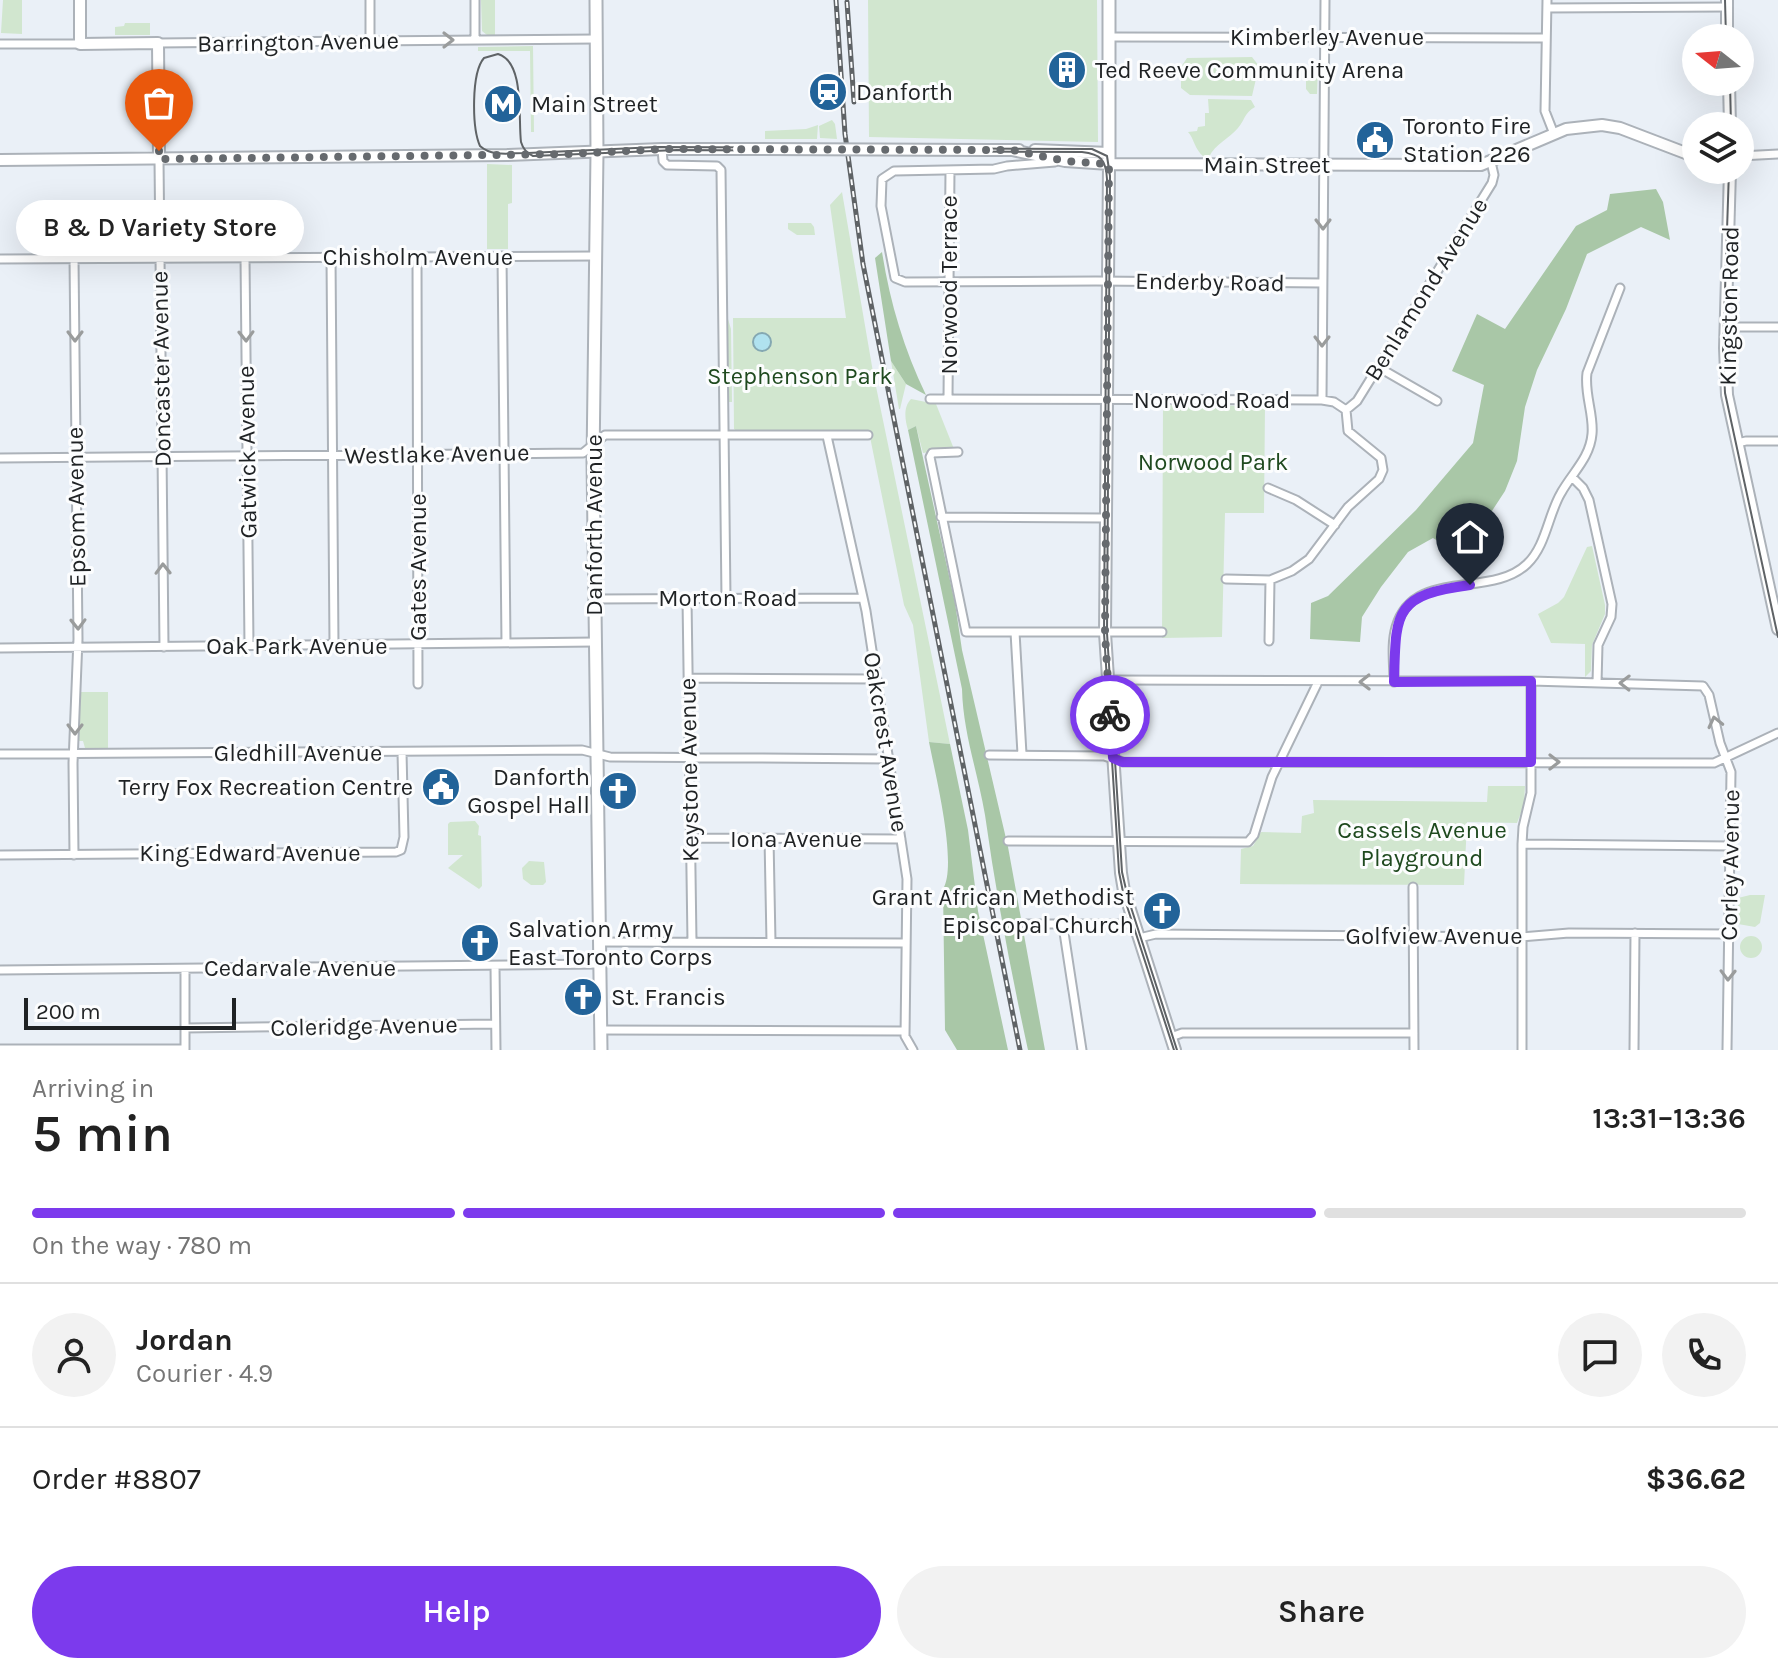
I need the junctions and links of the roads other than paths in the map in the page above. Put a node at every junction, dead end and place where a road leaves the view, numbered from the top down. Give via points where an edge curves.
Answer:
1 (80, 0) edge
2 (370, 0) edge
3 (475, 0) edge
4 (596, 0) edge
5 (1109, 0) edge
6 (1325, 0) edge
7 (1547, 4) edge
8 (1727, 4) edge
9 (1324, 36) junction
10 (1109, 37) junction
11 (1546, 38) junction
12 (596, 39) junction
13 (475, 40) junction
14 (370, 41) junction
15 (158, 43) junction
16 (0, 44) edge
17 (80, 44) junction
18 (1554, 134) junction
19 (662, 149) junction
20 (1012, 150) junction
21 (1682, 152) edge
22 (597, 153) junction
23 (1778, 154) edge
24 (1754, 155) edge
25 (1109, 158) junction
26 (159, 159) junction
27 (0, 160) edge
28 (1065, 161) junction
29 (1491, 162) junction
30 (1324, 165) junction
31 (950, 170) junction
32 (1730, 184) edge
33 (502, 256) junction
34 (595, 256) junction
35 (331, 257) junction
36 (417, 257) junction
37 (74, 258) junction
38 (245, 258) junction
39 (0, 259) edge
40 (160, 259) junction
41 (1108, 281) junction
42 (905, 282) joint
43 (949, 283) junction
44 (1322, 283) junction
45 (1620, 288) dead end
46 (1726, 327) junction
47 (1778, 327) edge
48 (1378, 367) junction
49 (930, 399) dead end
50 (948, 399) junction
51 (1107, 399) junction
52 (1322, 400) junction
53 (1437, 401) dead end
54 (1346, 410) junction
55 (724, 435) junction
56 (868, 435) dead end
57 (827, 436) junction
58 (1778, 441) edge
59 (593, 443) junction
60 (1736, 443) junction
61 (958, 452) dead end
62 (418, 453) junction
63 (505, 453) junction
64 (247, 456) junction
65 (333, 456) junction
66 (162, 457) junction
67 (0, 458) edge
68 (76, 458) junction
69 (1572, 477) junction
70 (1268, 488) dead end
71 (941, 517) junction
72 (1106, 518) junction
73 (1335, 525) junction
74 (1226, 579) dead end
75 (1270, 580) junction
76 (726, 598) junction
77 (863, 598) junction
78 (594, 599) junction
79 (687, 599) junction
80 (1778, 629) edge
81 (1015, 632) junction
82 (1162, 632) dead end
83 (1105, 633) junction
84 (1269, 641) dead end
85 (595, 642) junction
86 (506, 643) junction
87 (249, 645) junction
88 (334, 645) junction
89 (419, 645) junction
90 (164, 647) junction
91 (0, 648) edge
92 (78, 648) junction
93 (688, 678) junction
94 (877, 679) junction
95 (1108, 680) junction
96 (1531, 681) junction
97 (1318, 682) junction
98 (1394, 682) junction
99 (1597, 683) junction
100 (418, 684) dead end
101 (1778, 733) edge
102 (402, 752) junction
103 (0, 754) edge
104 (596, 754) junction
105 (1022, 754) junction
106 (74, 755) junction
107 (989, 755) dead end
108 (1113, 758) junction
109 (1727, 758) junction
110 (689, 759) junction
111 (890, 759) junction
112 (1280, 762) junction
113 (1531, 762) junction
114 (691, 838) junction
115 (769, 838) junction
116 (901, 839) junction
117 (1008, 841) dead end
118 (1119, 842) junction
119 (1522, 844) junction
120 (1731, 846) junction
121 (0, 855) edge
122 (74, 855) junction
123 (1413, 887) dead end
124 (1026, 924) dead end
125 (1135, 924) junction
126 (1063, 926) junction
127 (1635, 933) junction
128 (1729, 934) junction
129 (1413, 935) junction
130 (1522, 937) junction
131 (1139, 938) junction
132 (692, 941) junction
133 (600, 942) junction
134 (771, 942) junction
135 (906, 943) junction
136 (600, 964) junction
137 (495, 966) junction
138 (185, 969) junction
139 (0, 970) edge
140 (495, 1024) junction
141 (185, 1028) junction
142 (601, 1030) junction
143 (905, 1031) junction
144 (1414, 1033) junction
145 (1171, 1037) junction
146 (0, 1049) edge
147 (185, 1050) edge
148 (496, 1050) edge
149 (601, 1050) edge
150 (913, 1050) edge
151 (1082, 1050) edge
152 (1175, 1050) edge
153 (1414, 1050) edge
154 (1522, 1050) edge
155 (1634, 1050) edge
156 (1727, 1050) edge

1 - 17 street
2 - 14 street
3 - 13 street
4 - 12 main road, Danforth Avenue
5 - 10 main road
6 - 9 street
7 - 8 street
7 - 11 street
9 - 10 street, Kimberley Avenue
9 - 11 street, Kimberley Avenue
9 - 30 street
10 - 25 main road
11 - 18 street via 1545,111
12 - 13 street, Barrington Avenue
12 - 22 main road, Danforth Avenue
14 -> 13 street, Barrington Avenue
14 - 15 street, Barrington Avenue
15 - 17 street, Barrington Avenue
15 - 26 street, Doncaster Avenue
16 - 17 street, Barrington Avenue
18 - 21 street, Main Street via 1578,126 1612,126
18 - 29 street, Main Street
19 - 20 street, Main Street, bridge
19 - 22 street, Main Street
19 - 55 street via 667,165 721,169
20 - 25 street, Main Street
20 - 28 street, Main Street
22 - 26 street, Main Street
22 - 34 main road, Danforth Avenue
23 - 24 street
25 - 28 street, Main Street
25 - 30 street, Main Street
25 - 41 street
26 - 27 street, Main Street
26 - 40 street, Doncaster Avenue
28 - 31 street, Main Street
29 - 30 street, Main Street
29 - 48 street, Benlamond Avenue via 1492,183
30 -> 44 street
31 - 42 street, Main Street via 894,171 882,179 888,248 895,278
31 - 43 street, Norwood Terrace
32 - 46 street, Kingston Road
33 - 34 street, Chisholm Avenue
33 - 36 street, Chisholm Avenue
33 - 63 street
34 - 59 main road, Danforth Avenue
35 - 36 street, Chisholm Avenue
35 - 38 street, Chisholm Avenue
35 - 65 street
36 - 62 street, Gates Avenue
37 - 39 street, Chisholm Avenue
37 - 40 street, Chisholm Avenue
37 -> 68 street, Epsom Avenue
38 - 40 street, Chisholm Avenue
38 -> 64 street, Gatwick Avenue
40 - 66 street, Doncaster Avenue
41 - 43 street, Enderby Road
41 - 44 street, Enderby Road
41 - 51 street
42 - 43 street, Enderby Road
43 - 50 street, Norwood Terrace
44 -> 52 street
45 - 69 street via 1587,373 1592,438
46 - 47 street
46 - 60 street, Kingston Road via 1727,395
48 - 53 street
48 - 54 street, Benlamond Avenue
49 - 50 street, Norwood Road
50 - 51 street, Norwood Road
51 - 52 street, Norwood Road
51 - 72 street
52 - 54 street, Norwood Road
54 - 73 street via 1348,431 1378,454 1383,470
55 - 57 street, Westlake Avenue
55 - 59 street, Westlake Avenue via 605,435
55 - 76 street
56 - 57 street, Westlake Avenue
57 - 77 street, Oakcrest Avenue
58 - 60 street
59 - 63 street, Westlake Avenue via 583,453
59 - 78 main road, Danforth Avenue
60 - 80 street, Kingston Road
61 - 71 street via 930,457
62 - 63 street, Westlake Avenue
62 - 65 street, Westlake Avenue
62 - 89 street, Gates Avenue
63 - 86 street
64 - 65 street, Westlake Avenue
64 - 66 street, Westlake Avenue
64 - 87 street, Gatwick Avenue
65 - 88 street
66 - 68 street, Westlake Avenue
90 -> 66 street, Doncaster Avenue
67 - 68 street, Westlake Avenue
68 -> 92 street, Epsom Avenue
69 - 98 street via 1525,566 1501,580 1430,591 1405,608 1395,632
69 - 99 street via 1589,500 1612,604 1598,645
70 - 73 street
71 - 72 street
71 - 81 street via 966,632
72 - 83 street
73 - 75 street via 1309,559
74 - 75 street
75 - 84 street
76 - 77 street, Morton Road
76 - 79 street, Morton Road
77 - 94 street, Oakcrest Avenue
78 - 79 street, Morton Road
78 - 85 main road, Danforth Avenue
79 - 93 street, Keystone Avenue
81 - 83 street
81 - 105 street
82 - 83 street
83 - 95 street
85 - 86 street, Oak Park Avenue
85 - 104 main road, Danforth Avenue
86 - 89 street, Oak Park Avenue
87 - 88 street, Oak Park Avenue
87 - 90 street, Oak Park Avenue
88 - 89 street, Oak Park Avenue
89 - 100 street, Gates Avenue
90 - 92 street, Oak Park Avenue
91 - 92 street, Oak Park Avenue
92 -> 106 street, Epsom Avenue
93 - 94 street
93 - 110 street, Keystone Avenue
94 - 111 street, Oakcrest Avenue
95 - 97 street
95 - 108 street
96 - 98 street
96 - 99 street
96 - 113 street
98 -> 97 street
97 - 112 street
109 -> 99 street, Corley Avenue via 1703,686
101 - 109 street
102 - 104 street, Gledhill Avenue
102 - 106 street, Gledhill Avenue
102 - 122 street, King Edward Avenue via 404,837 396,852
103 - 106 street, Gledhill Avenue
104 - 110 street, Gledhill Avenue
104 - 133 main road, Danforth Avenue
105 - 107 street
105 - 108 street
106 - 122 street, Epsom Avenue
108 - 112 street
108 - 118 street
113 -> 109 street via 1714,763
109 - 120 street, Corley Avenue
110 - 111 street, Gledhill Avenue
110 - 114 street, Keystone Avenue
111 - 116 street, Oakcrest Avenue
112 - 113 street
112 - 118 street via 1248,842
113 - 119 street
114 - 115 street, Iona Avenue
114 - 132 street, Keystone Avenue
115 - 116 street, Iona Avenue
115 - 134 street
116 - 135 street, Oakcrest Avenue via 907,879
117 - 118 street
118 - 125 street via 1122,881
119 - 120 street
119 - 130 street
120 - 128 street, Corley Avenue
121 - 122 street, King Edward Avenue
123 - 129 street
124 - 126 street
125 - 126 street
125 - 131 street
126 - 151 street
127 - 128 street, Golfview Avenue
127 - 130 street, Golfview Avenue
127 - 155 street
128 -> 156 street, Corley Avenue
129 - 130 street, Golfview Avenue
129 - 131 street, Golfview Avenue
129 - 144 street
130 - 154 street
131 - 145 street
132 - 133 street
132 - 134 street
133 - 136 main road, Danforth Avenue
134 - 135 street
135 - 143 street, Oakcrest Avenue
136 - 137 street, Cedarvale Avenue
136 - 142 main road, Danforth Avenue
137 - 138 street, Cedarvale Avenue
137 - 140 street
138 - 139 street, Cedarvale Avenue
138 - 141 street
140 - 141 street, Coleridge Avenue
140 - 148 street
141 - 147 street
142 - 143 street
142 - 149 main road, Danforth Avenue
143 - 150 street, Oakcrest Avenue
144 - 145 street
144 - 153 street
145 - 152 street
146 - 147 street

